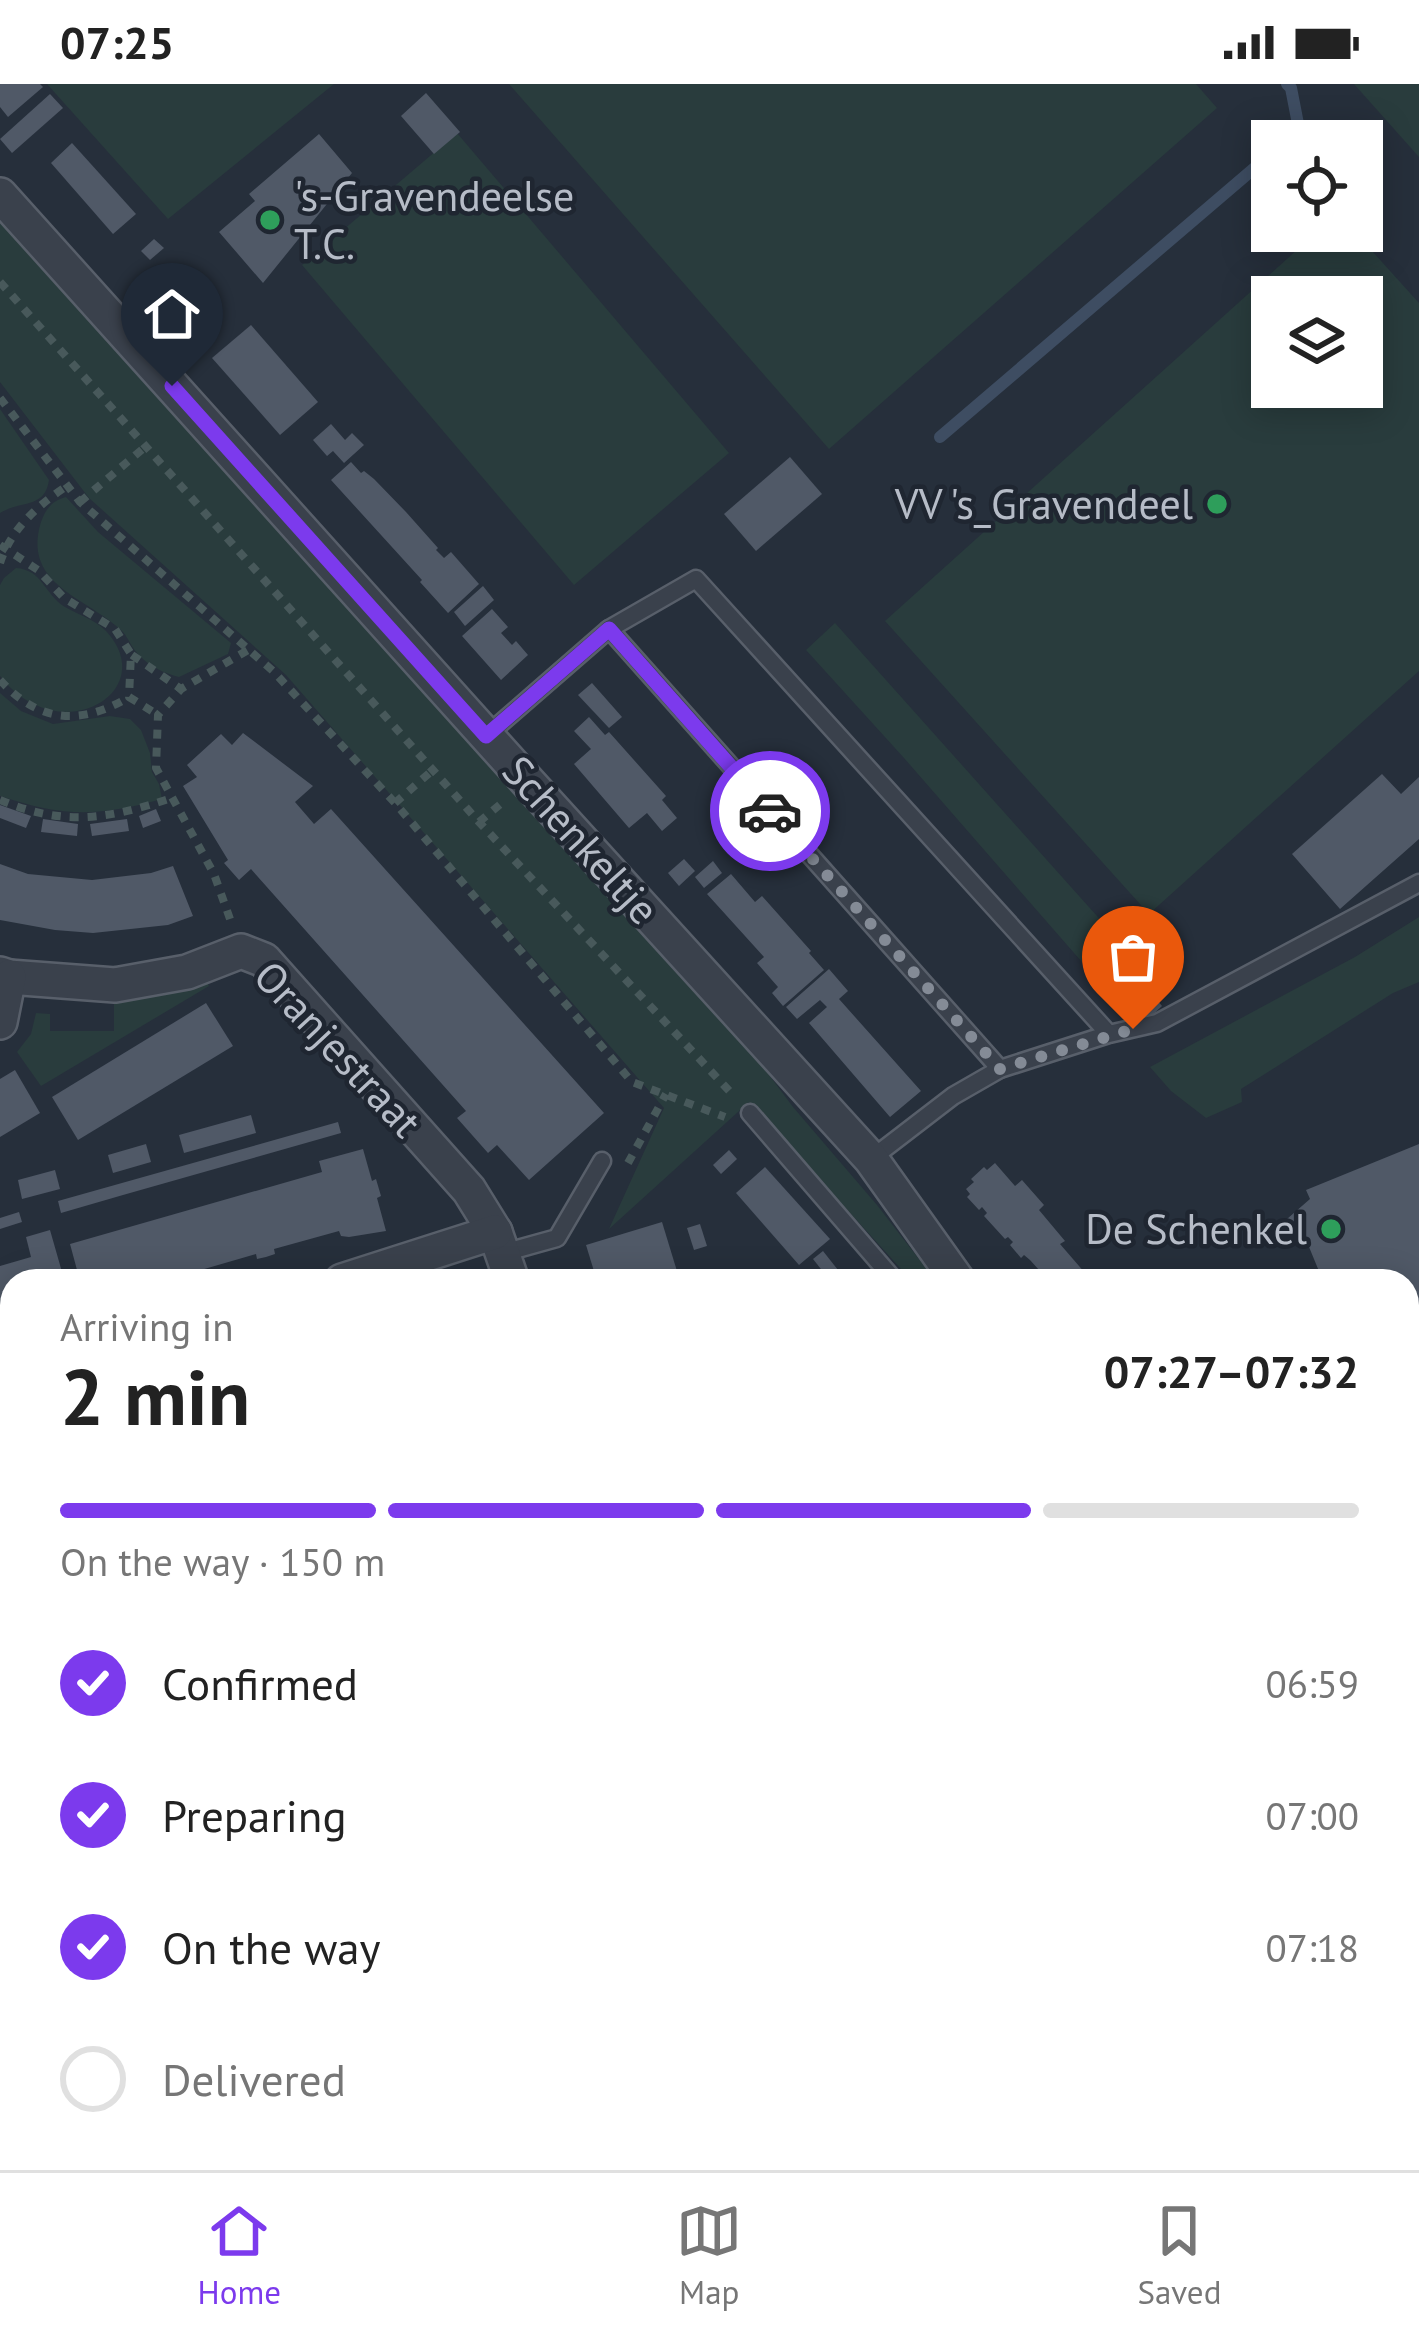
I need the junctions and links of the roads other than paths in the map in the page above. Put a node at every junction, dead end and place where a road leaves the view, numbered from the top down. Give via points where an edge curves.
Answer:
1 (0, 195) edge
2 (609, 629) junction
3 (486, 736) junction
4 (1419, 883) edge
5 (4, 975) edge
6 (0, 1022) edge
7 (1109, 1034) junction
8 (1000, 1069) junction
9 (750, 1114) road end
10 (871, 1159) junction
11 (602, 1161) dead end
12 (503, 1255) edge
13 (416, 1269) edge
14 (886, 1269) edge
15 (949, 1269) edge

1 - 3 street, Schenkeltje
2 - 3 lane
2 - 7 lane via 695,580
2 - 8 lane
3 - 10 street, Schenkeltje
4 - 7 lane via 1157,1023
5 - 6 street
5 - 12 street, Oranjestraat via 115,985 187,972 241,951 264,960 469,1190
7 - 8 lane
8 - 10 lane
9 - 14 lane
10 - 15 street, Schenkeltje
11 - 12 lane via 556,1238
12 - 13 street

